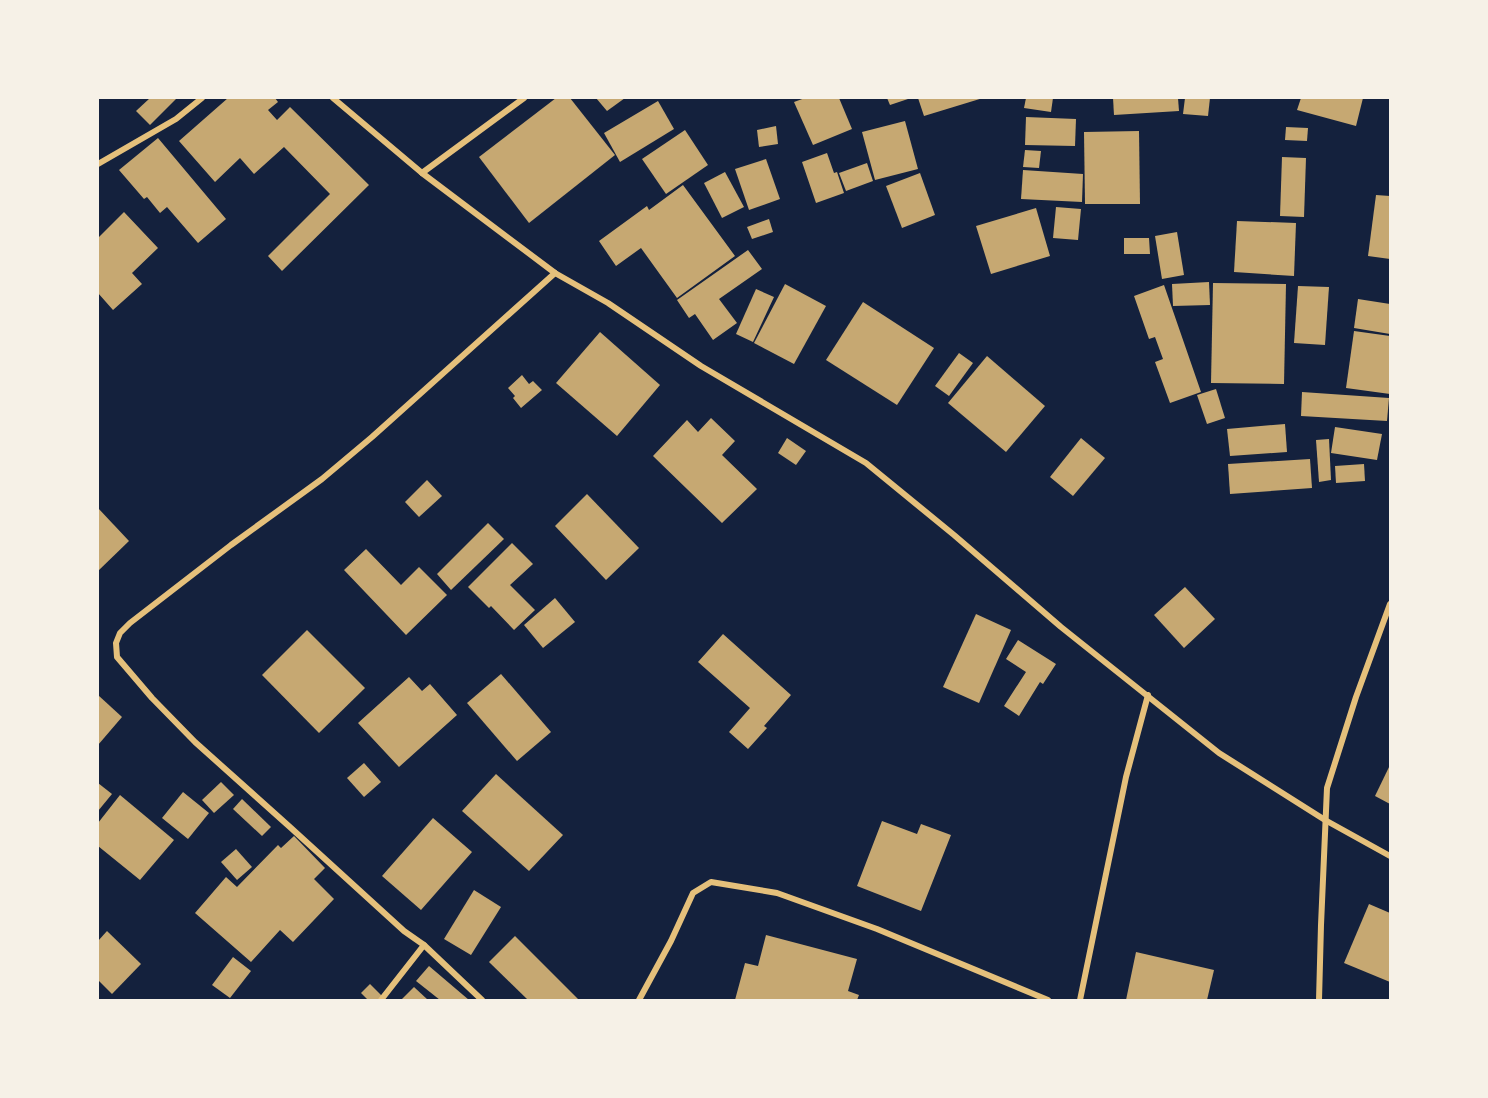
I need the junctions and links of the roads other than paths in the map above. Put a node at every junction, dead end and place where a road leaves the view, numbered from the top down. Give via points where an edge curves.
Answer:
1 (202, 98) edge
2 (333, 98) edge
3 (524, 98) edge
4 (98, 164) edge
5 (422, 173) junction
6 (555, 273) junction
7 (1390, 604) edge
8 (1148, 695) junction
9 (1325, 820) junction
10 (1390, 856) edge
11 (424, 945) junction
12 (381, 1000) edge
13 (482, 1000) edge
14 (639, 1000) edge
15 (1048, 1000) edge
16 (1080, 1000) edge
17 (1320, 1000) edge

1 - 4 street via 176,119
2 - 5 street
3 - 5 street
5 - 6 street
6 - 8 street via 608,303 701,366 866,463 1060,627
6 - 11 street via 372,437 130,623 116,643 117,657 195,742
7 - 9 street via 1327,788
8 - 9 street via 1219,753
8 - 16 street via 1126,777
9 - 10 street
9 - 17 street
11 - 12 street
11 - 13 street
14 - 15 street via 693,893 711,882 777,893 877,928

